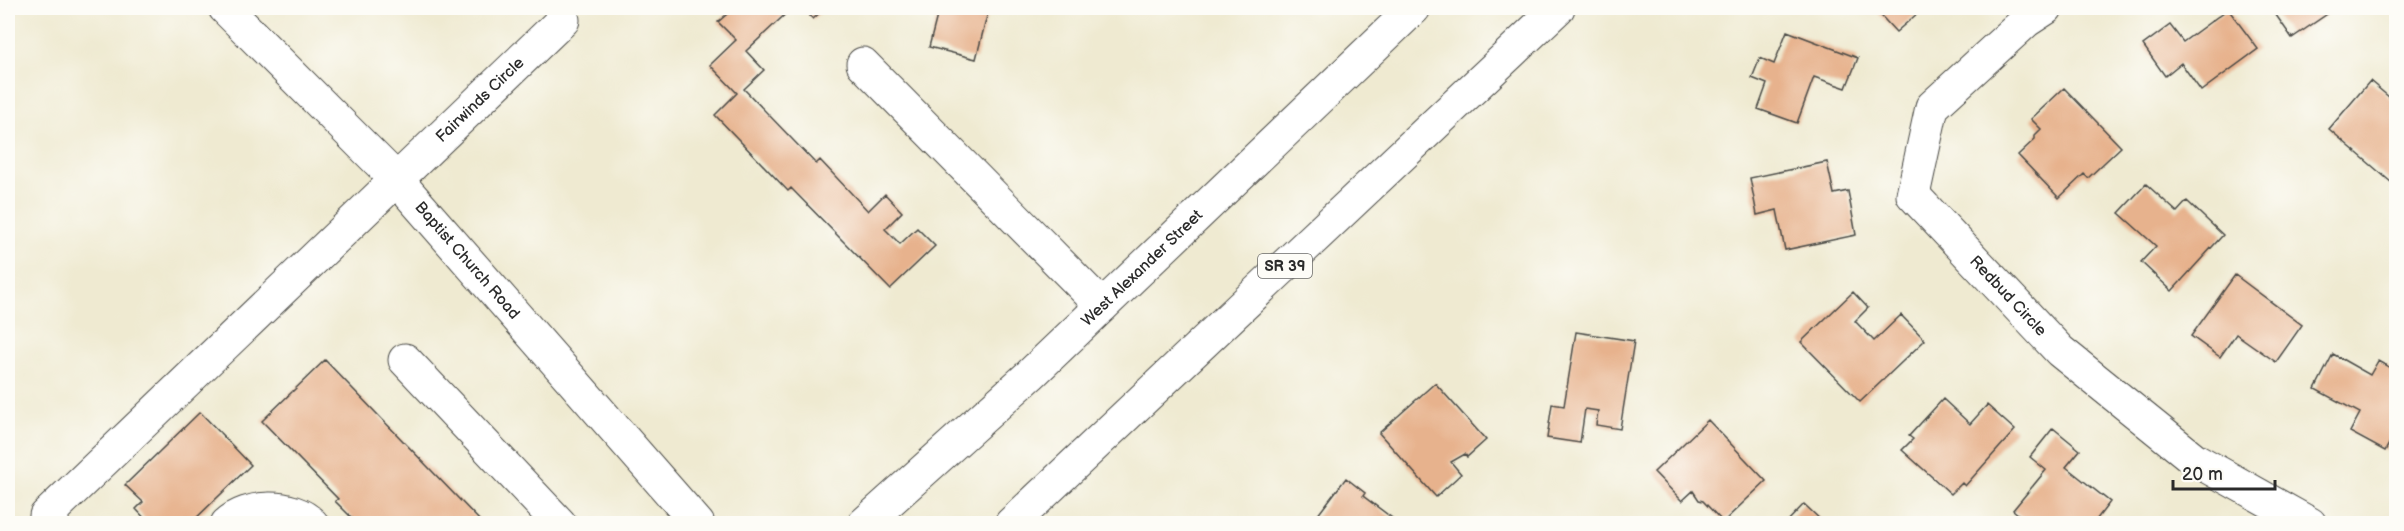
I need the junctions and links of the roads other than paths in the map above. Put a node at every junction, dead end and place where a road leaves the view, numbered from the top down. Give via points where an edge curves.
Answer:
1 (225, 8) edge
2 (1414, 8) edge
3 (1558, 8) edge
4 (2046, 8) edge
5 (559, 12) edge
6 (863, 64) dead end
7 (397, 180) junction
8 (1102, 306) junction
9 (405, 360) dead end
10 (308, 520) edge
11 (46, 521) edge
12 (227, 524) edge
13 (560, 524) edge
14 (698, 524) edge
15 (864, 524) edge
16 (1011, 524) edge
17 (2310, 524) edge

1 - 7 street, Baptist Church Road
2 - 8 street, West Alexander Street
3 - 16 street, SR 39
4 - 17 street, Redbud Circle via 2026,21 1932,107 1913,195 2060,351 2194,459
5 - 7 street, Fairwinds Circle
6 - 8 street
7 - 11 street, Fairwinds Circle
7 - 14 street, Baptist Church Road
8 - 15 street, West Alexander Street
9 - 13 street
10 - 12 street via 271,508 236,515

